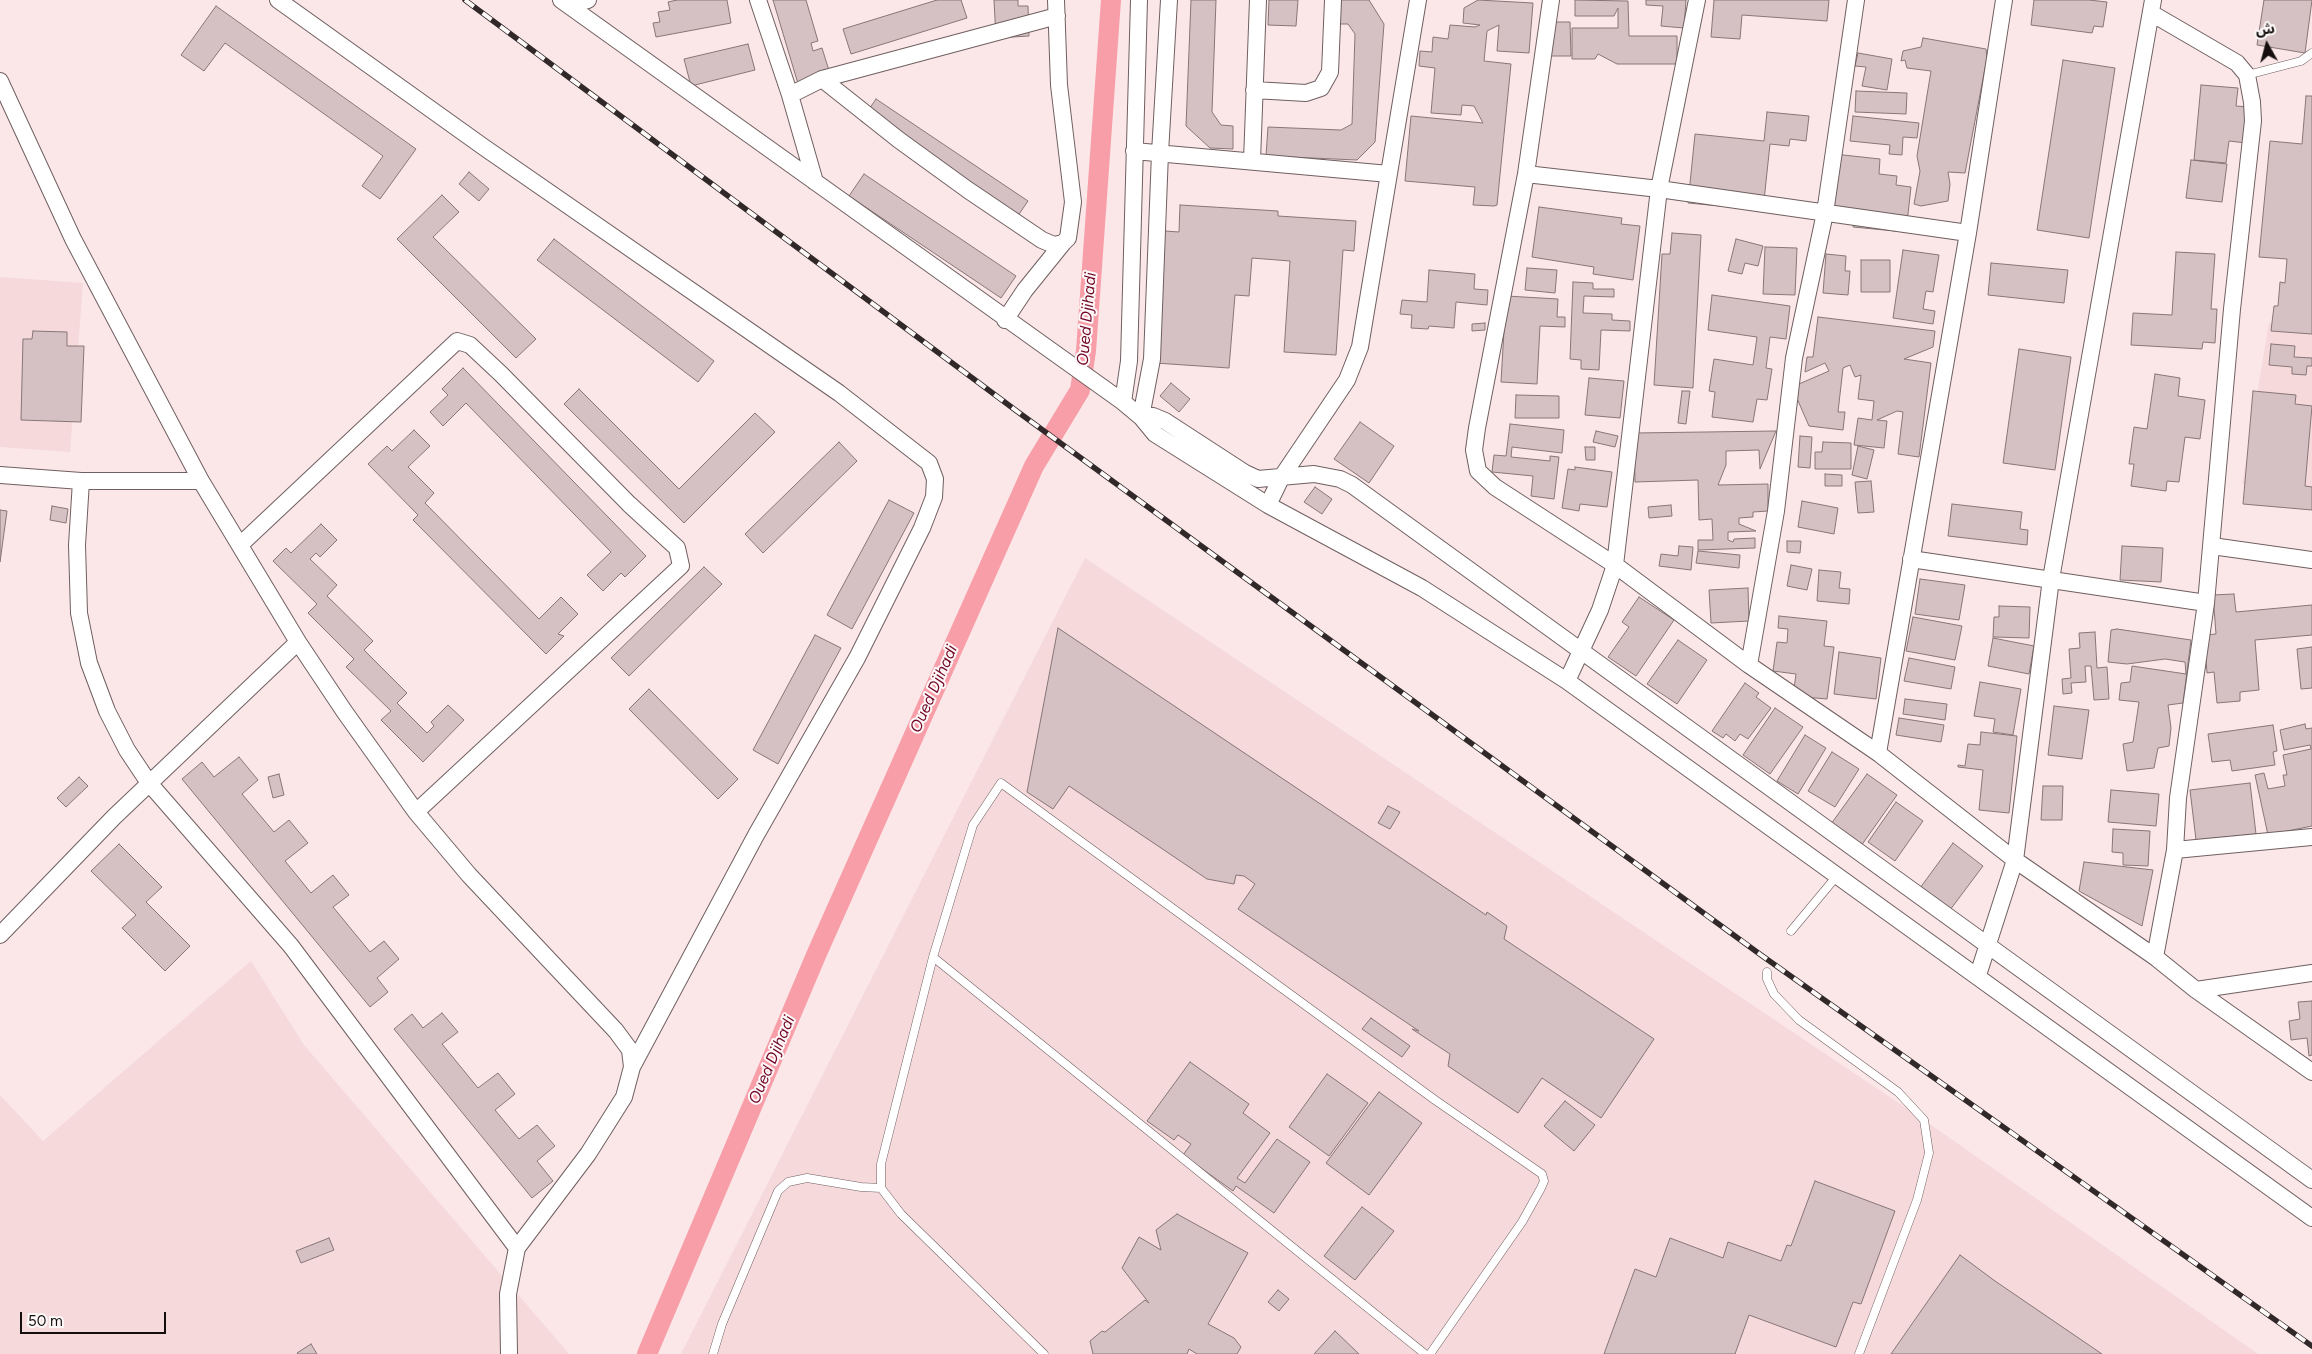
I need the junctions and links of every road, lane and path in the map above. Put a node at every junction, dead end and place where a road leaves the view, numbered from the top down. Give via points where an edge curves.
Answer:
1 (278, 0) edge
2 (588, 0) edge
3 (758, 0) edge
4 (1139, 0) edge
5 (1169, 0) edge
6 (1258, 0) edge
7 (1333, 0) edge
8 (1418, 0) edge
9 (1552, 0) edge
10 (1697, 0) edge
11 (1856, 0) edge
12 (2004, 0) edge
13 (564, 3) edge
14 (2152, 6) edge
15 (1057, 8) edge
16 (2312, 53) edge
17 (2247, 75) junction
18 (822, 80) junction
19 (0, 81) edge
20 (1254, 90) junction
21 (790, 94) junction
22 (1134, 151) junction
23 (1160, 153) junction
24 (1252, 161) junction
25 (1389, 174) junction
26 (1526, 174) junction
27 (815, 182) junction
28 (1659, 190) junction
29 (1825, 213) junction
30 (1968, 232) junction
31 (1063, 243) junction
32 (1005, 320) junction
33 (1123, 402) junction
34 (1141, 417) junction
35 (0, 475) edge
36 (1281, 478) junction
37 (81, 481) junction
38 (201, 481) junction
39 (1268, 505) junction
40 (240, 545) junction
41 (2212, 546) junction
42 (1911, 558) junction
43 (2312, 560) edge
44 (1616, 565) junction
45 (2051, 579) junction
46 (2206, 603) junction
47 (298, 642) junction
48 (1583, 651) junction
49 (1749, 665) junction
50 (1567, 681) junction
51 (1878, 753) junction
52 (149, 783) junction
53 (416, 812) junction
54 (2312, 837) edge
55 (2175, 850) junction
56 (2015, 860) junction
57 (1836, 877) junction
58 (1790, 931) dead end
59 (0, 935) edge
60 (1989, 945) junction
61 (934, 957) junction
62 (2155, 957) junction
63 (1767, 972) dead end
64 (2312, 973) edge
65 (1978, 975) junction
66 (2196, 990) junction
67 (632, 1067) junction
68 (2312, 1072) edge
69 (2312, 1180) edge
70 (881, 1188) junction
71 (2312, 1218) edge
72 (517, 1248) junction
73 (508, 1354) edge
74 (713, 1354) edge
75 (1044, 1354) edge
76 (1425, 1354) edge
77 (1430, 1354) edge
78 (1859, 1354) edge

1 - 67 street via 485,148 840,393 929,463 935,479 934,498 922,528 857,658 756,835
2 - 13 street
3 - 21 street
4 - 22 street
5 - 23 street
6 - 20 street
7 - 20 street via 1330,72 1321,88 1306,93
8 - 25 street
9 - 26 street
10 - 28 street
11 - 29 street
12 - 30 street
13 - 27 street
14 - 17 street via 2230,59
14 - 45 street
15 - 18 street
15 - 31 street via 1059,85 1073,202 1068,238
16 - 17 lane via 2301,61
17 - 41 street via 2254,121 2232,309
18 - 21 street
18 - 31 street via 968,190 1042,240 1054,245
19 - 38 street via 73,239
20 - 24 street
21 - 27 street
22 - 23 street
22 - 33 street via 1129,362
23 - 24 street
23 - 34 street via 1152,359
24 - 25 street
25 - 36 street via 1360,346 1347,380
26 - 28 street
26 - 44 street via 1479,414 1475,462 1478,471 1495,487
27 - 32 street
28 - 29 street
28 - 44 street
29 - 30 street
29 - 49 street via 1794,358 1776,511
30 - 42 street
31 - 32 street
32 - 33 street
33 - 34 street
34 - 36 street via 1154,416 1165,421 1251,477
34 - 39 street via 1155,434
35 - 37 street
36 - 39 street
36 - 48 street via 1314,474 1352,485
37 - 38 street
37 - 52 street via 77,545 79,613 88,655 107,711 126,750
38 - 40 street
39 - 50 street via 1422,588
40 - 47 street
40 - 53 street via 457,341 470,345 501,374 677,548 681,566
41 - 43 street
41 - 46 street
42 - 45 street
42 - 51 street
44 - 48 street
44 - 49 street
45 - 46 street
45 - 56 street
46 - 55 street via 2178,798
47 - 52 street
47 - 53 street
48 - 50 street
48 - 60 street
49 - 51 street
50 - 57 street
51 - 56 street
52 - 59 street
52 - 72 street via 291,946
53 - 67 street via 469,875 616,1031 630,1050
54 - 55 street
55 - 62 street
56 - 60 street
56 - 62 street
57 - 58 lane
57 - 65 street
60 - 65 street
60 - 69 street
61 - 70 lane via 881,1164
61 - 76 lane
61 - 77 lane via 973,825 1001,783 1435,1100 1536,1169 1544,1181 1522,1222
62 - 66 street
63 - 78 lane via 1774,994 1799,1020 1898,1092 1924,1120 1929,1153 1917,1200
64 - 66 street
65 - 71 street
66 - 68 street
67 - 72 street via 624,1098 588,1154
70 - 74 lane via 807,1178 788,1182 778,1191 722,1324
70 - 75 lane via 901,1214
72 - 73 street via 508,1294

